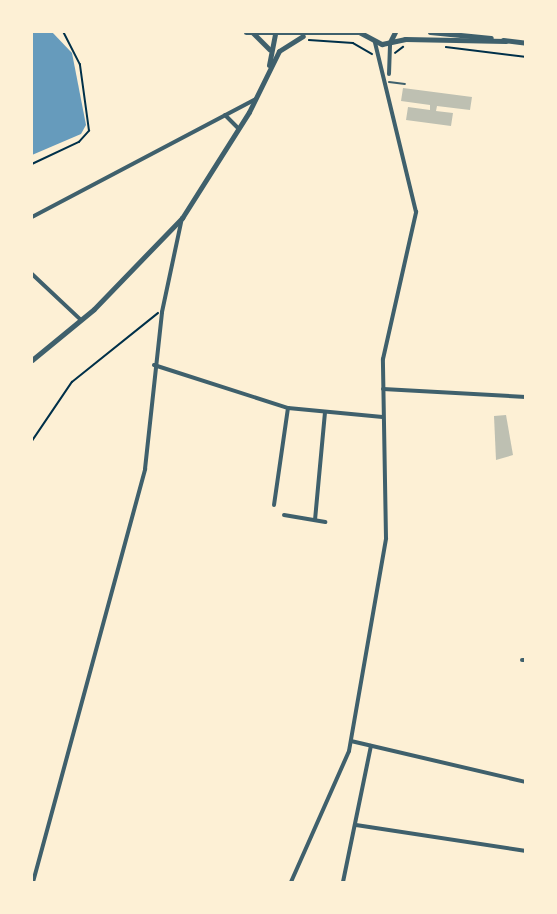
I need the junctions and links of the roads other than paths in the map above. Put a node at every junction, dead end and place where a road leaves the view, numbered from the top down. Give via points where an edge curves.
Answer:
1 (248, 32) edge
2 (370, 32) edge
3 (395, 32) edge
4 (430, 32) edge
5 (443, 32) edge
6 (275, 33) edge
7 (453, 34) junction
8 (303, 36) junction
9 (391, 40) junction
10 (374, 41) junction
11 (506, 41) junction
12 (525, 43) edge
13 (270, 52) junction
14 (268, 70) junction
15 (389, 84) junction
16 (405, 84) dead end
17 (256, 99) junction
18 (224, 114) junction
19 (238, 128) junction
20 (32, 217) edge
21 (182, 218) junction
22 (32, 274) edge
23 (81, 320) junction
24 (32, 360) edge
25 (154, 365) junction
26 (383, 389) junction
27 (525, 397) edge
28 (288, 408) junction
29 (325, 413) junction
30 (383, 417) junction
31 (274, 505) dead end
32 (284, 515) dead end
33 (315, 520) junction
34 (325, 522) dead end
35 (351, 741) junction
36 (371, 746) junction
37 (525, 782) edge
38 (356, 825) junction
39 (525, 850) edge
40 (33, 882) edge
41 (291, 882) edge
42 (343, 882) edge

1 - 6 street
1 - 13 street via 263,39
2 - 10 street
3 - 9 street
4 - 7 street
5 - 7 street
6 - 8 street
6 - 13 street
7 - 11 street
8 - 10 street via 355,32
8 - 14 street via 284,46
9 - 10 street
9 - 11 street
9 - 15 street
10 - 15 street
11 - 12 street
13 - 14 street
14 - 17 street
15 - 16 lane
15 - 26 street via 415,224 391,315
17 - 18 street
17 - 19 street
18 - 19 street
18 - 20 street
19 - 21 street
21 - 23 street
21 - 25 street
22 - 23 street
23 - 24 street
25 - 28 street
25 - 40 street via 146,469
26 - 27 street
26 - 30 street
28 - 29 street
28 - 31 street
29 - 30 street
29 - 33 street
30 - 35 street via 386,538
32 - 33 street
33 - 34 street
35 - 36 street
35 - 41 street via 340,781
36 - 37 street
36 - 38 street
38 - 39 street
38 - 42 street

